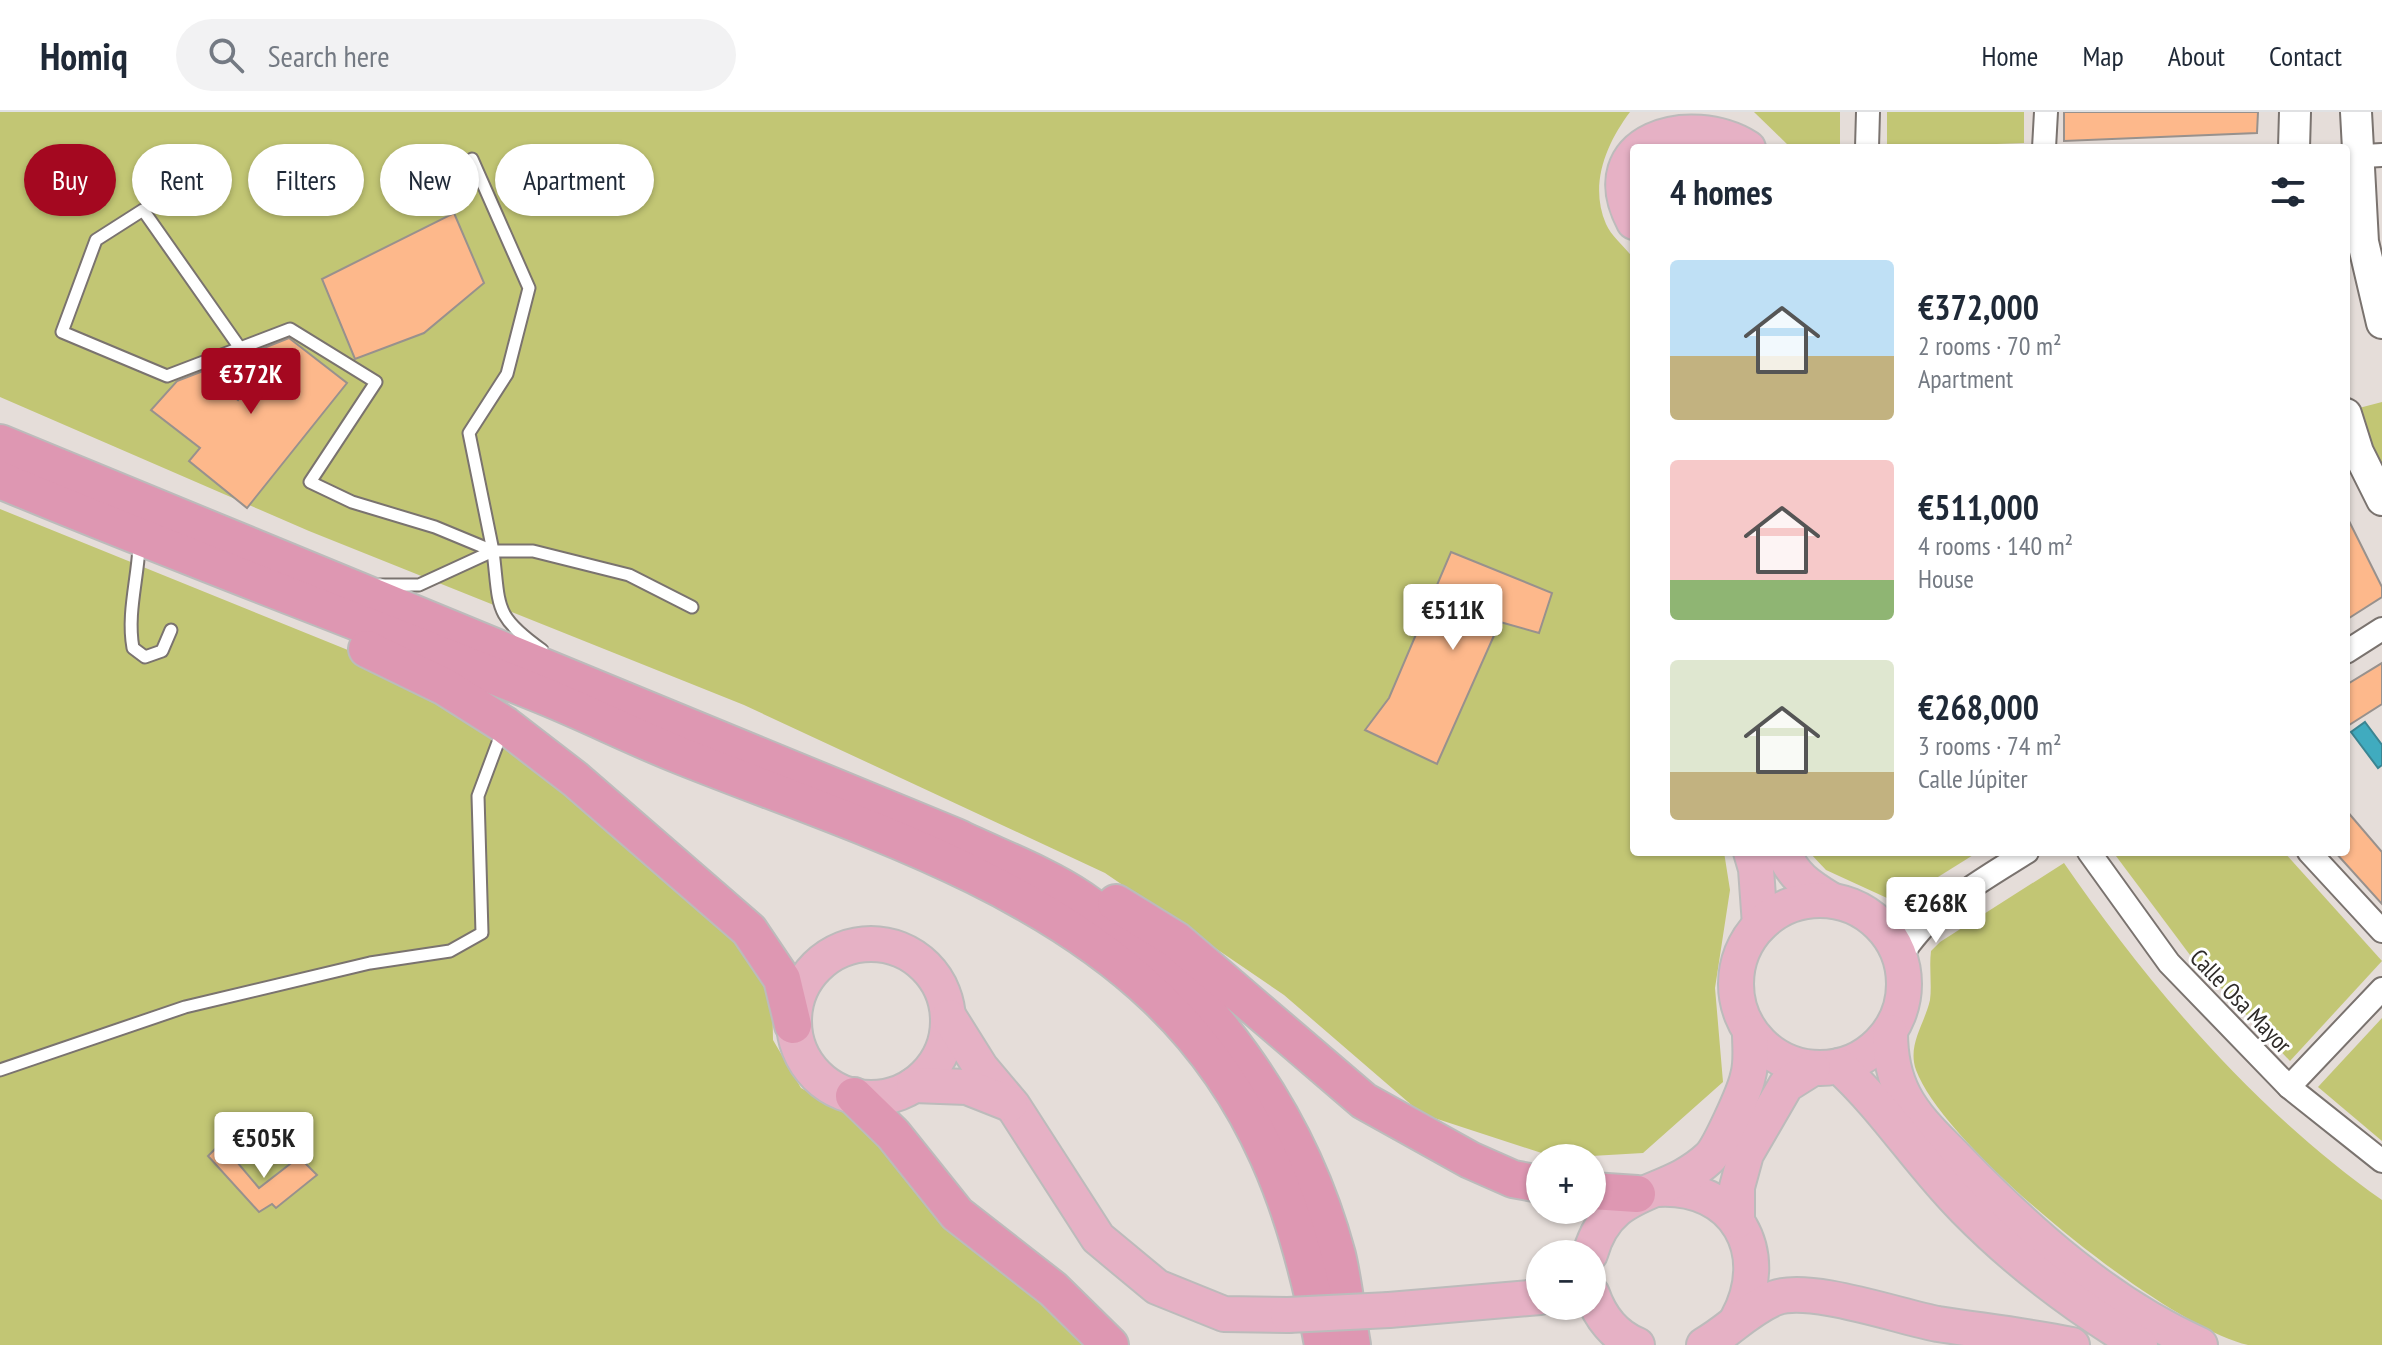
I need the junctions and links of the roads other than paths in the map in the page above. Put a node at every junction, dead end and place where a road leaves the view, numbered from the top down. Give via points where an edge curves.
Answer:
1 (1868, 112) edge
2 (2046, 112) edge
3 (2295, 112) edge
4 (2356, 112) edge
5 (1720, 118) edge
6 (1653, 120) edge
7 (1633, 144) edge
8 (1744, 144) edge
9 (1867, 144) edge
10 (2044, 144) edge
11 (2294, 144) edge
12 (1630, 150) edge
13 (2361, 156) edge
14 (479, 175) edge
15 (1630, 214) edge
16 (2382, 323) edge
17 (240, 348) junction
18 (2350, 427) edge
19 (0, 443) edge
20 (0, 480) edge
21 (47, 499) junction
22 (2382, 500) edge
23 (223, 534) junction
24 (139, 548) junction
25 (493, 551) junction
26 (374, 585) junction
27 (692, 607) dead end
28 (2382, 629) edge
29 (171, 630) dead end
30 (2350, 649) edge
31 (545, 653) junction
32 (505, 725) junction
33 (1751, 856) edge
34 (1785, 856) edge
35 (2021, 856) edge
36 (2092, 856) edge
37 (2313, 856) edge
38 (1831, 900) junction
39 (1943, 907) junction
40 (1760, 925) junction
41 (1883, 928) junction
42 (2382, 931) edge
43 (1900, 958) junction
44 (2382, 989) edge
45 (949, 1017) junction
46 (793, 1025) junction
47 (1890, 1032) junction
48 (1750, 1033) junction
49 (1826, 1067) junction
50 (0, 1070) edge
51 (914, 1085) junction
52 (2289, 1087) junction
53 (854, 1096) junction
54 (1013, 1106) junction
55 (2382, 1161) edge
56 (1526, 1181) edge
57 (1606, 1191) edge
58 (1645, 1192) junction
59 (1737, 1221) junction
60 (1593, 1240) edge
61 (1526, 1288) edge
62 (1526, 1298) edge
63 (1497, 1299) junction
64 (1605, 1320) edge
65 (1737, 1320) junction
66 (1110, 1345) edge
67 (1323, 1345) edge
68 (1352, 1345) edge
69 (1637, 1345) edge
70 (1704, 1345) edge
71 (2072, 1345) edge
72 (2140, 1345) edge
73 (2200, 1345) edge

1 - 9 street
2 - 10 street
3 - 11 main road
4 - 13 main road
5 - 6 main road via 1684,115
5 - 8 main road
6 - 7 main road
12 - 15 main road via 1621,184
13 - 16 main road via 2363,242
14 - 25 lane via 529,288 507,374 469,433
17 - 17 lane via 167,376 62,332 96,240 143,210
17 - 25 lane via 290,329 376,382 310,482
18 - 22 main road
19 - 23 highway
20 - 21 highway
21 - 24 highway
21 - 67 highway via 549,698 928,855 1040,908 1159,999 1208,1056 1245,1113 1293,1212
23 - 26 highway
23 - 68 highway via 956,837 1080,898 1197,999 1276,1106 1337,1256
24 - 29 lane via 129,624 133,648 145,657 162,651
24 - 32 highway via 288,610 445,687
25 - 26 lane via 419,585
25 - 27 lane via 533,551 629,575
25 - 31 lane via 501,610 511,627
26 - 31 highway
28 - 30 street
31 - 56 highway via 891,787 1059,869 1176,940 1364,1101 1470,1160
32 - 46 highway via 749,930 782,979
32 - 50 lane via 478,796 482,933 450,951 370,963 185,1007
33 - 40 main road
34 - 38 main road via 1807,885
35 - 39 street
36 - 52 street, Calle Osa Mayor via 2169,963
37 - 42 street
38 - 40 main road via 1780,909
38 - 41 main road via 1850,905
39 - 41 street
39 - 43 street via 1915,933
40 - 48 main road via 1745,943 1737,965 1739,1012
41 - 43 main road
43 - 47 main road via 1901,1009
44 - 52 street
45 - 46 main road via 931,972 913,955 866,943 832,954 805,978
45 - 51 main road via 945,1043 933,1067
45 - 54 main road
46 - 53 main road via 798,1049 811,1071
47 - 49 main road via 1858,1059
47 - 73 main road via 1892,1067 1905,1098 2002,1205 2111,1293
48 - 49 main road via 1778,1057
48 - 58 main road via 1748,1075 1711,1157
49 - 59 main road via 1786,1085 1746,1154 1737,1187
49 - 72 main road via 1870,1095 1986,1229 2030,1269
51 - 53 main road via 875,1098
51 - 54 main road via 967,1087
52 - 55 street, Calle Osa Mayor
53 - 66 highway via 893,1134 957,1214 1053,1289
54 - 63 main road, bridge via 1098,1238 1157,1287 1224,1314 1389,1310
57 - 58 highway
58 - 59 main road via 1677,1188 1700,1193
58 - 60 main road via 1612,1212
59 - 65 main road via 1747,1239 1753,1281
61 - 63 main road
62 - 63 main road
64 - 69 main road
65 - 70 main road
65 - 71 main road via 1778,1297 1824,1298 1934,1323

